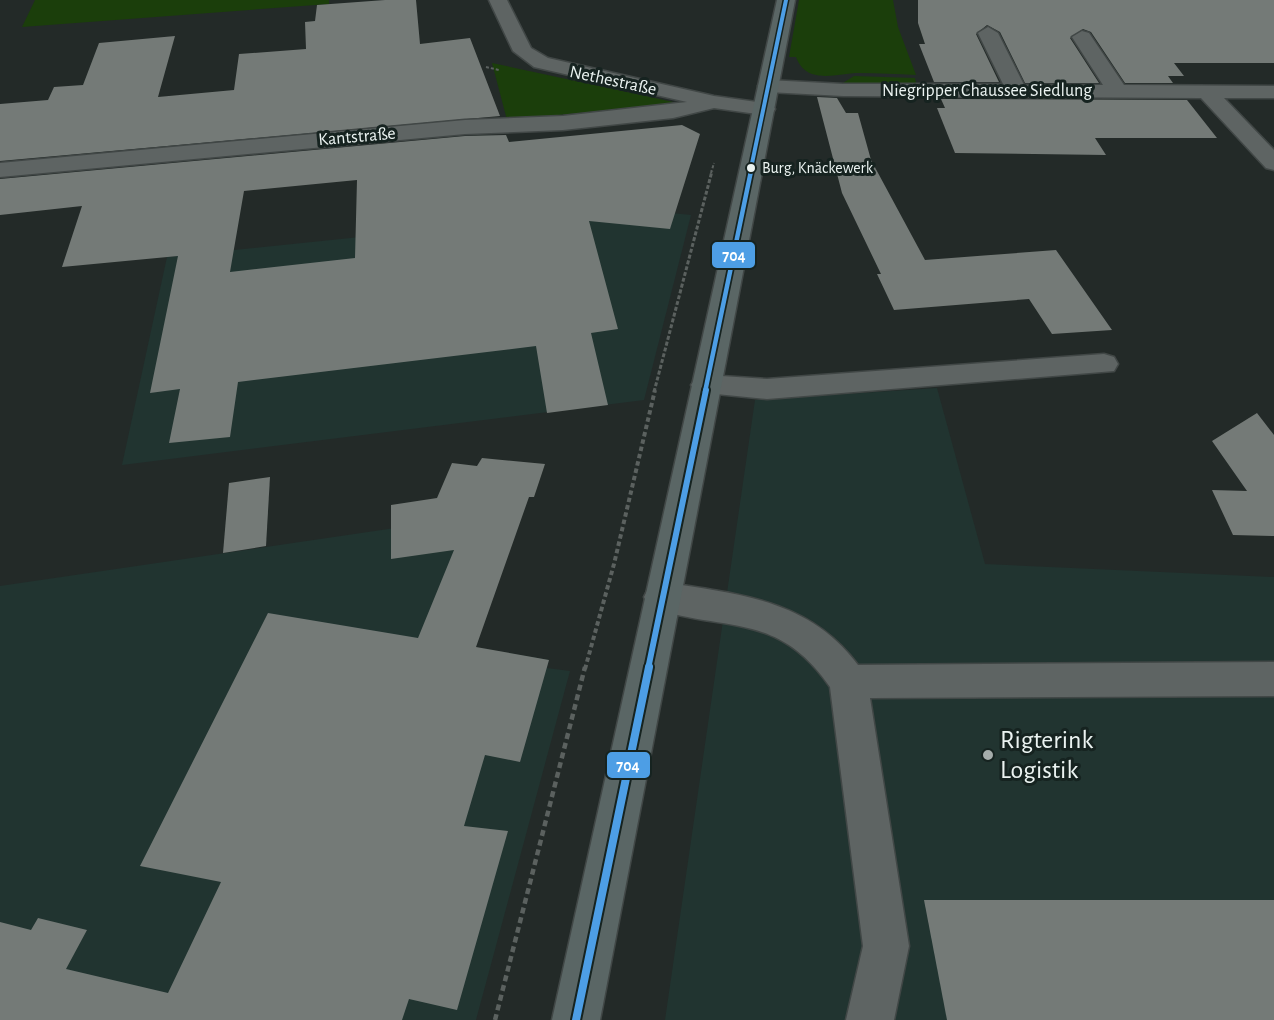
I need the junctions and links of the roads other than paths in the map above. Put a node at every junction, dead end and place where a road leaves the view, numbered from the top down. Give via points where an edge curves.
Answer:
1 (498, 0) edge
2 (786, 0) edge
3 (988, 33) dead end
4 (1082, 37) dead end
5 (1017, 91) junction
6 (1117, 91) junction
7 (1206, 91) junction
8 (1274, 92) edge
9 (766, 97) junction
10 (721, 104) junction
11 (1274, 163) edge
12 (0, 170) edge
13 (1104, 364) dead end
14 (706, 385) junction
15 (662, 597) junction
16 (1274, 679) edge
17 (848, 682) junction
18 (576, 1020) edge
19 (870, 1020) edge

1 - 10 street, Nethestraße via 523,51 541,63
2 - 9 main road
3 - 5 street
4 - 6 street
5 - 6 street, Niegripper Chaussee Siedlung
5 - 9 street, Niegripper Chaussee Siedlung via 843,90
6 - 7 street, Niegripper Chaussee Siedlung
7 - 8 street, Niegripper Chaussee Siedlung
7 - 11 street
9 - 10 street, Nethestraße
9 - 14 main road
10 - 12 street, Kantstraße via 522,126 465,127
13 - 14 street via 767,389
14 - 15 main road
15 - 17 street via 771,617 799,629 835,659
15 - 18 main road
16 - 17 street
17 - 19 street via 886,946

